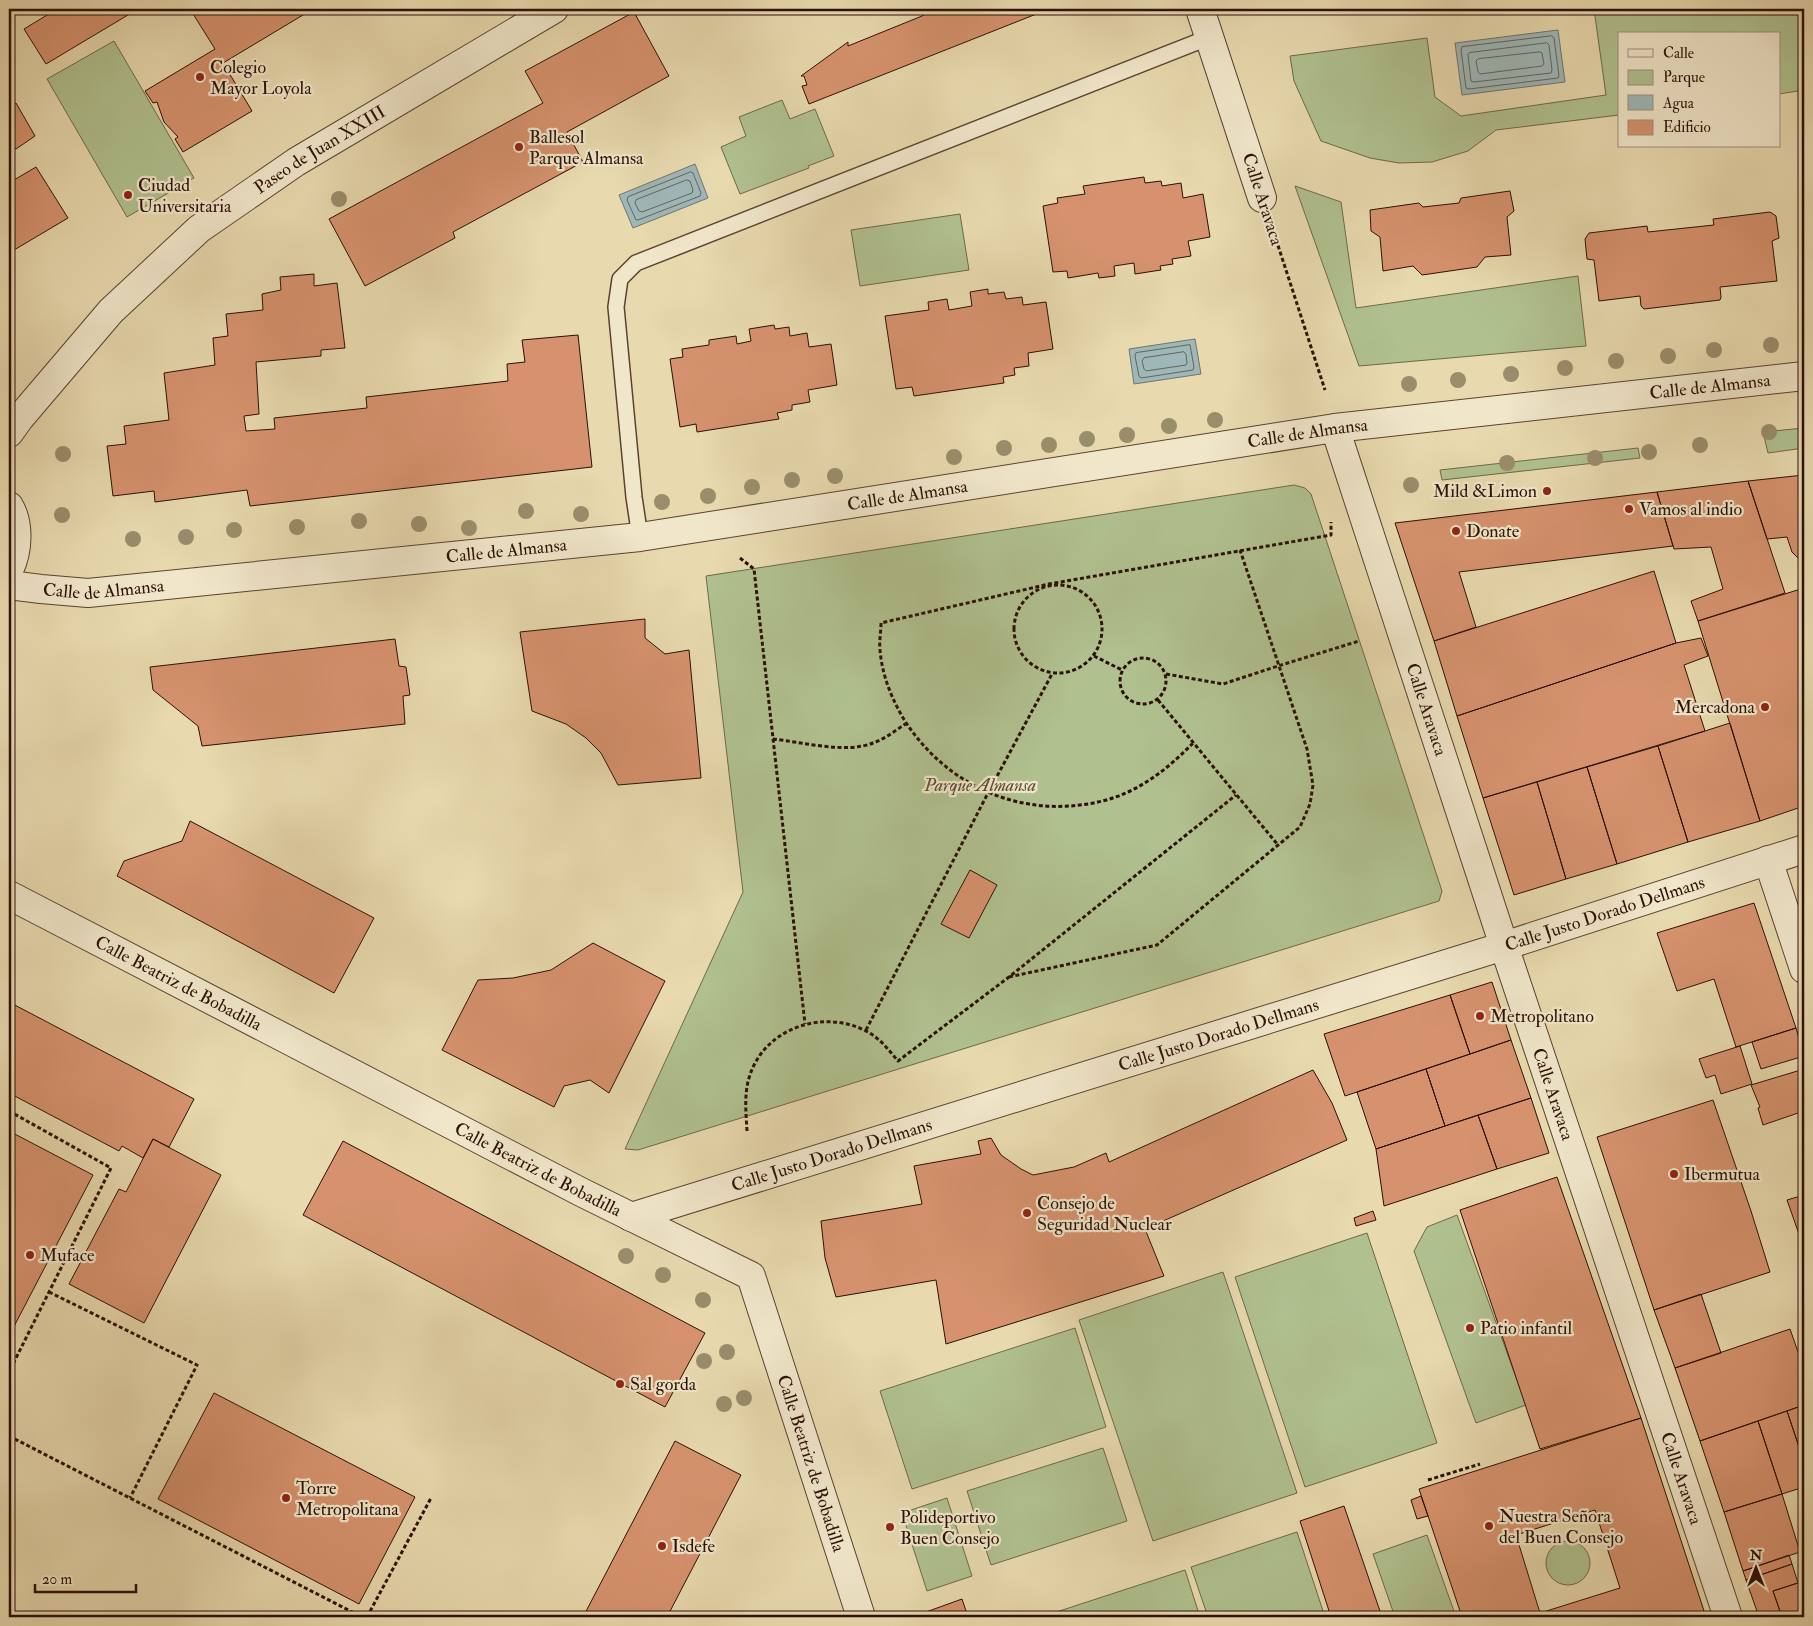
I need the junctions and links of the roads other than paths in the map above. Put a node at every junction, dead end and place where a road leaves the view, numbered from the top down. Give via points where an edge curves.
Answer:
1 (554, 9) edge
2 (1200, 9) edge
3 (1210, 37) junction
4 (1262, 198) road end
5 (1804, 376) edge
6 (1335, 428) junction
7 (9, 433) edge
8 (9, 506) edge
9 (640, 538) junction
10 (9, 570) edge
11 (9, 585) edge
12 (1804, 849) edge
13 (1768, 860) junction
14 (9, 895) edge
15 (1504, 946) junction
16 (1804, 969) edge
17 (631, 1217) junction
18 (861, 1617) edge
19 (1728, 1617) edge

1 - 7 street, Paseo de Juan XXIII via 296,162 199,229 111,311
2 - 3 street, Calle Aravaca
3 - 4 street, Calle Aravaca
3 - 9 lane via 636,263 620,279 616,307
5 - 6 street, Calle de Almansa
6 - 9 street, Calle de Almansa
6 - 15 street, Calle Aravaca
8 - 10 street via 17,536
9 - 11 street, Calle de Almansa via 88,593
12 - 13 street, Calle Justo Dorado Dellmans
13 - 15 street, Calle Justo Dorado Dellmans
13 - 16 street
14 - 17 street, Calle Beatriz de Bobadilla
15 - 17 street, Calle Justo Dorado Dellmans
15 - 19 street, Calle Aravaca
17 - 18 street, Calle Beatriz de Bobadilla via 751,1276

